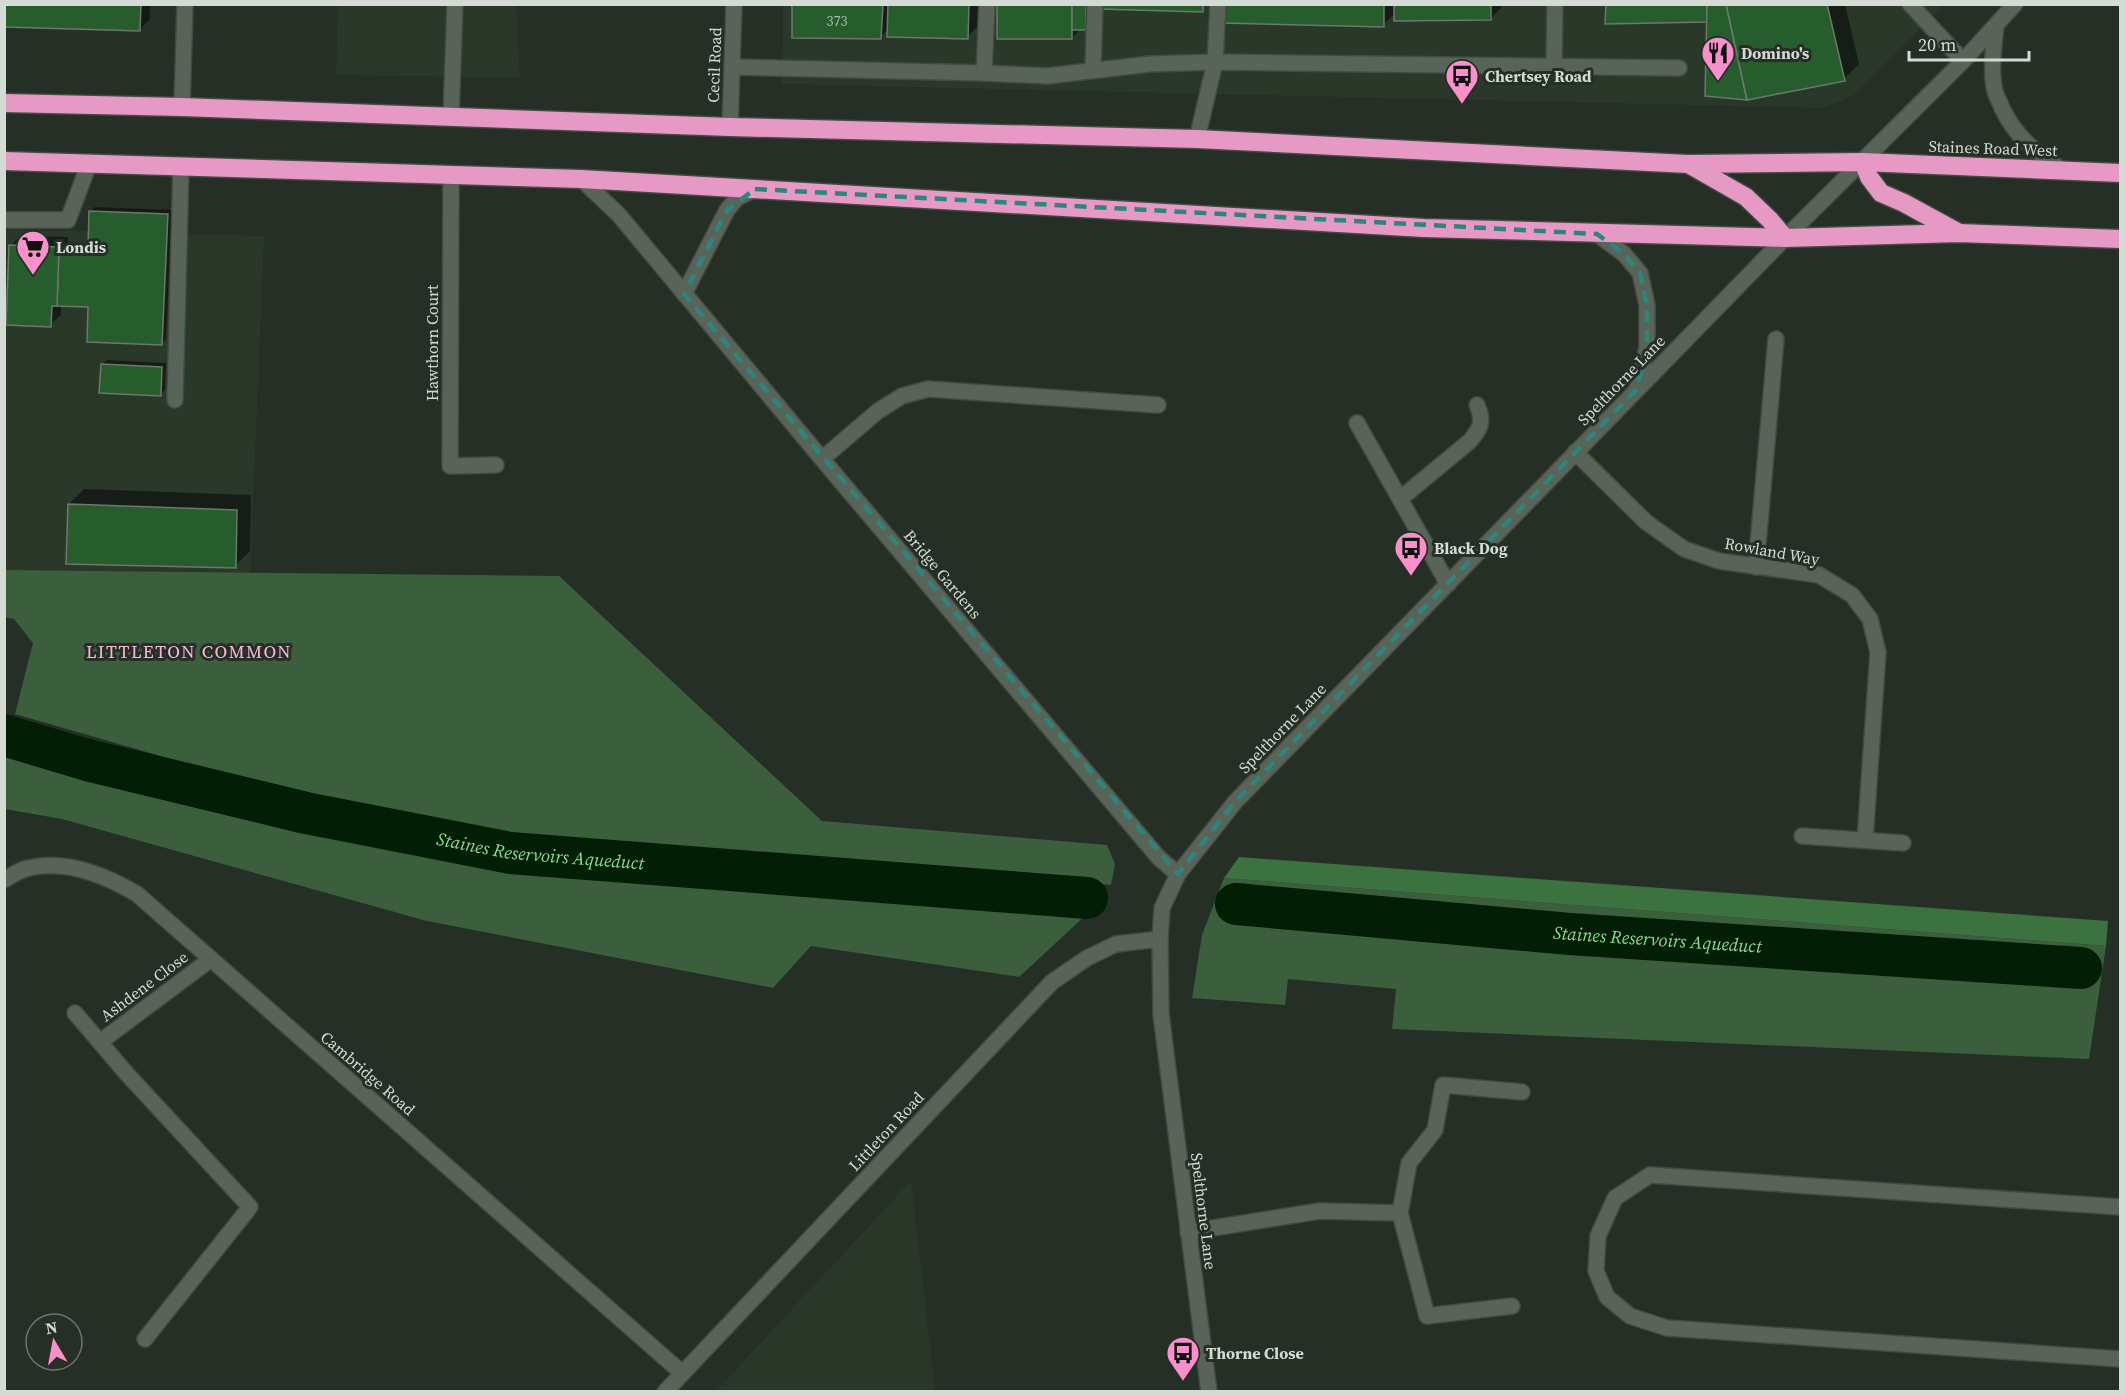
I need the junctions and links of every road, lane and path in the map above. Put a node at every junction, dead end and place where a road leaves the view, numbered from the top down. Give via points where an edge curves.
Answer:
1 (185, 4) edge
2 (455, 4) edge
3 (734, 4) edge
4 (987, 4) edge
5 (1095, 4) edge
6 (1218, 4) edge
7 (1555, 4) edge
8 (1910, 4) edge
9 (2014, 4) edge
10 (1996, 26) junction
11 (1963, 61) junction
12 (1215, 62) junction
13 (1554, 65) junction
14 (733, 66) junction
15 (1679, 68) dead end
16 (1093, 70) junction
17 (984, 73) junction
18 (4, 103) edge
19 (182, 107) junction
20 (451, 118) junction
21 (730, 127) junction
22 (1197, 139) junction
23 (4, 161) edge
24 (1863, 162) junction
25 (89, 164) junction
26 (1688, 164) junction
27 (181, 166) junction
28 (2062, 170) junction
29 (2121, 173) edge
30 (451, 174) junction
31 (581, 179) junction
32 (755, 189) junction
33 (4, 220) edge
34 (1959, 233) junction
35 (1597, 234) junction
36 (1785, 238) junction
37 (2121, 238) edge
38 (684, 294) junction
39 (1776, 339) dead end
40 (1636, 390) junction
41 (175, 400) dead end
42 (1158, 405) dead end
43 (1477, 405) dead end
44 (1357, 423) dead end
45 (1575, 452) junction
46 (822, 459) junction
47 (496, 465) dead end
48 (1400, 499) junction
49 (1756, 567) junction
50 (1448, 584) junction
51 (1802, 836) dead end
52 (1865, 840) junction
53 (1903, 843) dead end
54 (1178, 874) junction
55 (4, 880) edge
56 (1160, 939) junction
57 (211, 959) junction
58 (75, 1013) dead end
59 (100, 1042) junction
60 (1522, 1092) dead end
61 (2121, 1207) edge
62 (1400, 1213) junction
63 (1188, 1232) junction
64 (1512, 1306) dead end
65 (145, 1339) dead end
66 (2121, 1359) edge
67 (682, 1373) junction
68 (664, 1392) edge
69 (1209, 1392) edge

1 - 19 street
2 - 20 street
3 - 14 street, Cecil Road
4 - 17 street
5 - 16 street
6 - 12 street
7 - 13 street
8 - 11 street
9 - 10 street
10 - 11 street
10 - 28 street via 1994,90 2009,123 2031,148
11 - 24 street
12 - 13 street
12 - 16 street
12 - 22 street
13 - 15 street
14 - 17 street
14 - 21 street, Cecil Road
16 - 17 street via 1047,76
18 - 19 highway, Staines Road West
19 - 20 highway, Staines Road West
20 - 21 highway, Staines Road West
21 - 22 highway, Staines Road West
22 - 26 highway, Staines Road West
23 - 25 highway
24 - 26 highway, Staines Road West
24 - 28 highway, Staines Road West
24 - 34 highway via 1881,193
24 - 36 street
25 - 27 highway
25 - 33 street via 68,220
26 - 36 highway via 1746,197
27 - 30 highway
27 - 41 street
28 - 29 highway, Staines Road West
30 - 31 highway
30 - 47 street, Hawthorn Court via 450,466
31 - 32 highway
31 - 38 street, Bridge Gardens via 619,214
32 - 35 highway via 1424,228
32 - 38 street via 737,198 727,210
34 - 36 highway
34 - 37 highway
35 - 36 highway
35 - 40 street via 1624,254 1640,273 1647,305 1647,348
36 - 40 street, Spelthorne Lane
38 - 46 street, Bridge Gardens
39 - 49 street
40 - 45 street, Spelthorne Lane
42 - 46 street via 928,389 902,396 878,411
43 - 48 street via 1483,417 1470,441
44 - 48 street
45 - 49 street, Rowland Way via 1646,522 1684,549 1719,561
45 - 50 street, Spelthorne Lane
46 - 54 street, Bridge Gardens via 1159,858
48 - 50 street
49 - 52 street, Rowland Way via 1819,575 1852,595 1870,619 1878,652
50 - 54 street, Spelthorne Lane via 1235,802
51 - 52 street
52 - 53 street
54 - 56 street, Spelthorne Lane via 1162,908
55 - 57 street, Cambridge Road via 24,869 51,866 111,879 136,894
56 - 63 street, Spelthorne Lane via 1161,1014
56 - 67 street, Littleton Road via 1116,944 1053,982
57 - 59 street, Ashdene Close
57 - 67 street, Cambridge Road
58 - 59 street, Ashdene Close
59 - 65 street, Ashdene Close via 250,1207
60 - 62 street via 1443,1085 1435,1130 1409,1163
61 - 66 street via 1650,1175 1615,1198 1598,1236 1596,1271 1607,1297 1630,1316 1667,1328
62 - 63 street via 1320,1211
62 - 64 street via 1427,1316
63 - 69 street, Spelthorne Lane
67 - 68 street, Littleton Road

